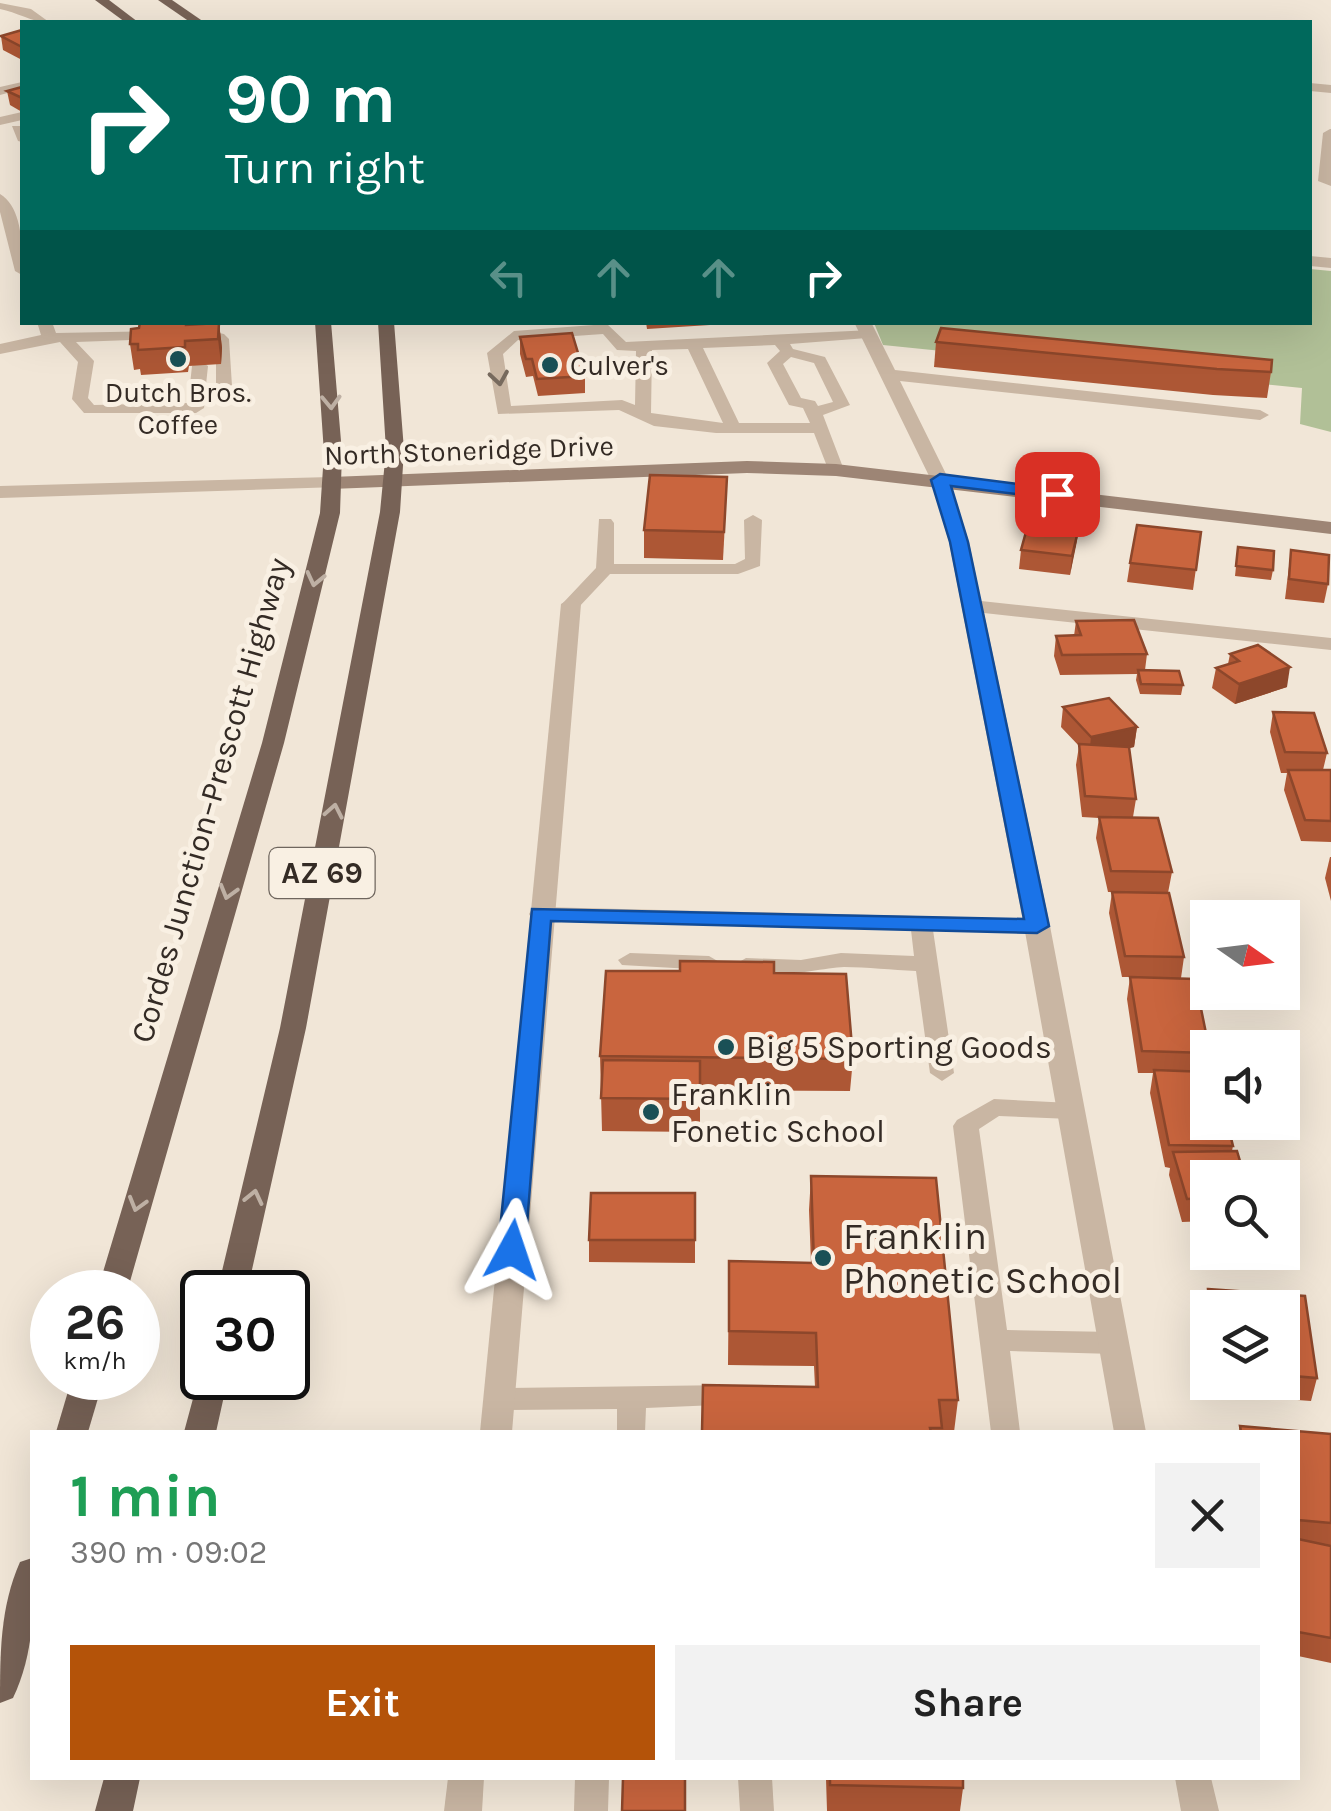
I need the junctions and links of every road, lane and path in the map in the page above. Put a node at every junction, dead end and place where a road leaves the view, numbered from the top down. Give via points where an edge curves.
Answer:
1 (101, 0) edge
2 (164, 0) edge
3 (0, 6) edge
4 (40, 20) edge
5 (129, 20) edge
6 (195, 20) edge
7 (20, 73) edge
8 (4, 74) dead end
9 (1330, 133) edge
10 (1331, 182) edge
11 (4, 195) edge
12 (19, 242) edge
13 (86, 325) edge
14 (323, 325) edge
15 (386, 325) edge
16 (606, 326) edge
17 (864, 328) edge
18 (53, 333) edge
19 (692, 344) junction
20 (644, 346) junction
21 (783, 346) junction
22 (0, 349) edge
23 (204, 349) junction
24 (889, 374) junction
25 (211, 398) dead end
26 (1260, 415) dead end
27 (643, 416) junction
28 (817, 420) junction
29 (733, 428) junction
30 (836, 470) junction
31 (394, 480) junction
32 (940, 480) junction
33 (332, 483) junction
34 (0, 492) edge
35 (754, 520) dead end
36 (605, 522) dead end
37 (1331, 528) edge
38 (605, 569) junction
39 (570, 604) joint
40 (973, 608) junction
41 (1331, 644) edge
42 (540, 914) junction
43 (921, 924) junction
44 (1037, 926) junction
45 (630, 960) dead end
46 (927, 964) junction
47 (942, 1073) dead end
48 (1072, 1111) junction
49 (118, 1270) edge
50 (237, 1270) edge
51 (994, 1340) junction
52 (1114, 1343) junction
53 (758, 1395) edge
54 (632, 1397) junction
55 (499, 1398) junction
56 (81, 1400) edge
57 (207, 1400) edge
58 (73, 1430) edge
59 (200, 1430) edge
60 (496, 1430) edge
61 (631, 1430) edge
62 (1006, 1430) edge
63 (1130, 1430) edge
64 (30, 1579) edge
65 (0, 1687) edge
66 (122, 1780) edge
67 (466, 1780) edge
68 (592, 1780) edge
69 (756, 1780) edge
70 (1194, 1780) edge
71 (114, 1811) edge
72 (463, 1811) edge
73 (591, 1811) edge
74 (757, 1811) edge
75 (1200, 1811) edge

1 - 5 main road
2 - 6 main road
3 - 4 lane
7 - 8 lane
9 - 10 street via 1325,181
11 - 12 lane
13 - 18 lane
14 -> 33 main road, Cordes Junction–Prescott Highway / AZ 69
15 - 31 main road, AZ 69
16 - 20 lane via 622,347
16 -> 27 lane via 514,336 495,353 504,411 622,404
17 - 21 lane
17 - 24 street
18 - 22 lane
18 - 23 lane
18 - 23 lane via 86,361 80,399 90,410 196,408
19 - 20 lane
19 - 21 lane
19 - 29 lane
20 - 27 lane
21 - 28 lane via 775,363 795,402 809,404
21 - 28 lane via 820,360 842,406
23 - 25 lane via 218,337 224,342 224,386
24 - 26 street
24 - 32 street
27 - 29 lane
28 - 29 lane
28 - 30 lane
30 - 31 main road, North Stoneridge Drive
30 - 32 main road, North Stoneridge Drive
31 - 33 main road, North Stoneridge Drive
50 -> 31 main road, AZ 69 via 293,1028
32 - 37 main road, North Stoneridge Drive
32 - 40 street
33 - 34 street, North Stoneridge Drive
33 -> 49 main road, Cordes Junction–Prescott Highway / AZ 69 via 304,630
35 - 38 lane via 754,562 738,569
36 - 38 lane
38 - 39 lane
39 - 42 street
40 - 41 street
40 - 44 street
42 - 43 lane
42 - 55 street
43 - 44 lane
43 - 46 lane
44 - 48 street
45 - 46 lane
46 - 47 lane
48 - 51 lane via 994,1107 966,1126
48 - 52 street
51 - 52 lane
51 - 62 lane
52 - 63 street
53 - 54 lane
54 - 55 lane
54 - 61 lane
55 - 60 street
56 - 58 main road
57 - 59 main road
64 - 65 main road
66 - 71 main road
67 - 72 street
68 - 73 lane
69 - 74 lane
70 - 75 street

